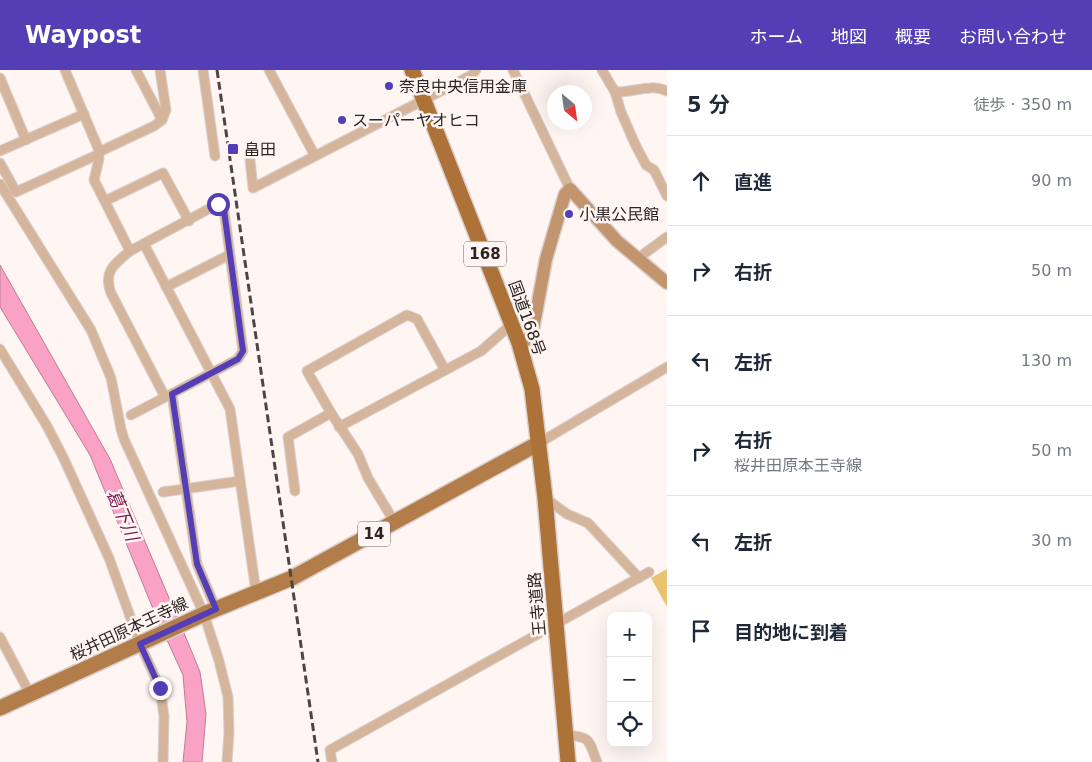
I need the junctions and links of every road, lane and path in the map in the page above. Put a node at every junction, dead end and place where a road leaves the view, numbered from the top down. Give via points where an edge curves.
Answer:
1 (65, 70) edge
2 (136, 70) edge
3 (160, 70) edge
4 (204, 70) edge
5 (269, 70) edge
6 (412, 70) edge
7 (476, 70) edge
8 (513, 70) edge
9 (602, 70) edge
10 (0, 78) edge
11 (667, 91) edge
12 (615, 92) junction
13 (425, 99) junction
14 (84, 114) junction
15 (162, 120) junction
16 (26, 140) junction
17 (0, 151) edge
18 (99, 153) junction
19 (215, 156) dead end
20 (315, 156) junction
21 (250, 160) dead end
22 (0, 163) edge
23 (0, 184) edge
24 (570, 189) junction
25 (667, 196) edge
26 (105, 201) junction
27 (189, 221) junction
28 (667, 237) edge
29 (144, 244) junction
30 (130, 251) junction
31 (229, 254) junction
32 (637, 259) junction
33 (667, 283) edge
34 (166, 287) junction
35 (512, 324) junction
36 (520, 343) junction
37 (0, 349) edge
38 (667, 367) edge
39 (445, 370) junction
40 (211, 373) junction
41 (168, 395) junction
42 (331, 414) junction
43 (131, 415) dead end
44 (339, 427) junction
45 (539, 443) junction
46 (240, 481) junction
47 (186, 489) junction
48 (295, 491) dead end
49 (164, 492) dead end
50 (546, 498) junction
51 (395, 523) junction
52 (649, 572) dead end
53 (638, 578) junction
54 (256, 592) junction
55 (210, 611) junction
56 (556, 624) junction
57 (0, 637) edge
58 (140, 644) junction
59 (30, 694) junction
60 (0, 708) edge
61 (566, 735) junction
62 (163, 762) edge
63 (227, 762) edge
64 (332, 762) edge
65 (568, 762) edge
66 (598, 762) edge

1 - 14 street
2 - 15 street
3 - 15 street via 166,110
4 - 19 street
5 - 20 street
6 - 13 highway, 国道168号 / 168
7 - 13 street
8 - 24 street
9 - 12 street
10 - 16 street
11 - 12 street via 652,88
12 - 25 street via 635,144 646,165 654,170
13 - 20 street
13 - 35 highway, 国道168号 / 168
14 - 16 street
14 - 18 street
15 - 18 street
16 - 17 street
18 - 22 street via 16,192
18 - 26 street via 94,180
20 - 21 street via 253,188
23 - 55 street via 91,330 111,378 124,439
24 - 32 main road
24 - 36 main road via 565,194 546,259 532,334
26 - 27 street via 163,173
26 - 30 street
27 - 29 street
27 - 31 street via 218,204 224,210
28 - 32 street
29 - 30 street
29 - 34 street
30 - 41 street via 106,278
31 - 34 street
31 - 40 street via 243,351 238,359
32 - 33 main road
34 - 40 street
35 - 36 highway, 国道168号 / 168
35 - 39 street via 481,351
36 - 45 highway, 国道168号 / 168 via 532,389
37 - 58 street via 64,459 109,558
38 - 45 street
39 - 42 street via 417,319 407,315 308,371
39 - 44 street
40 - 41 street
40 - 46 street via 230,409
41 - 43 street
41 - 47 street
42 - 44 street
42 - 48 street via 288,437
44 - 51 street via 358,454 368,478
45 - 50 highway, 王寺道路 / 168
45 - 51 main road, 桜井田原本王寺線 / 14
46 - 47 street
46 - 54 street
47 - 49 street
47 - 55 street via 197,564
50 - 53 street via 567,514 588,523
50 - 56 highway, 王寺道路 / 168
51 - 54 main road, 桜井田原本王寺線 / 14 via 292,578
52 - 53 street
53 - 56 street
54 - 55 main road, 桜井田原本王寺線 / 14
55 - 58 main road, 桜井田原本王寺線 / 14
55 - 63 street via 228,697
56 - 61 highway, 王寺道路 / 168
56 - 64 street via 330,750
57 - 59 street
58 - 59 main road, 桜井田原本王寺線 / 14
58 - 62 street via 160,688 164,716
59 - 60 main road, 桜井田原本王寺線 / 14
61 - 65 highway, 王寺道路 / 168
61 - 66 street via 583,737

